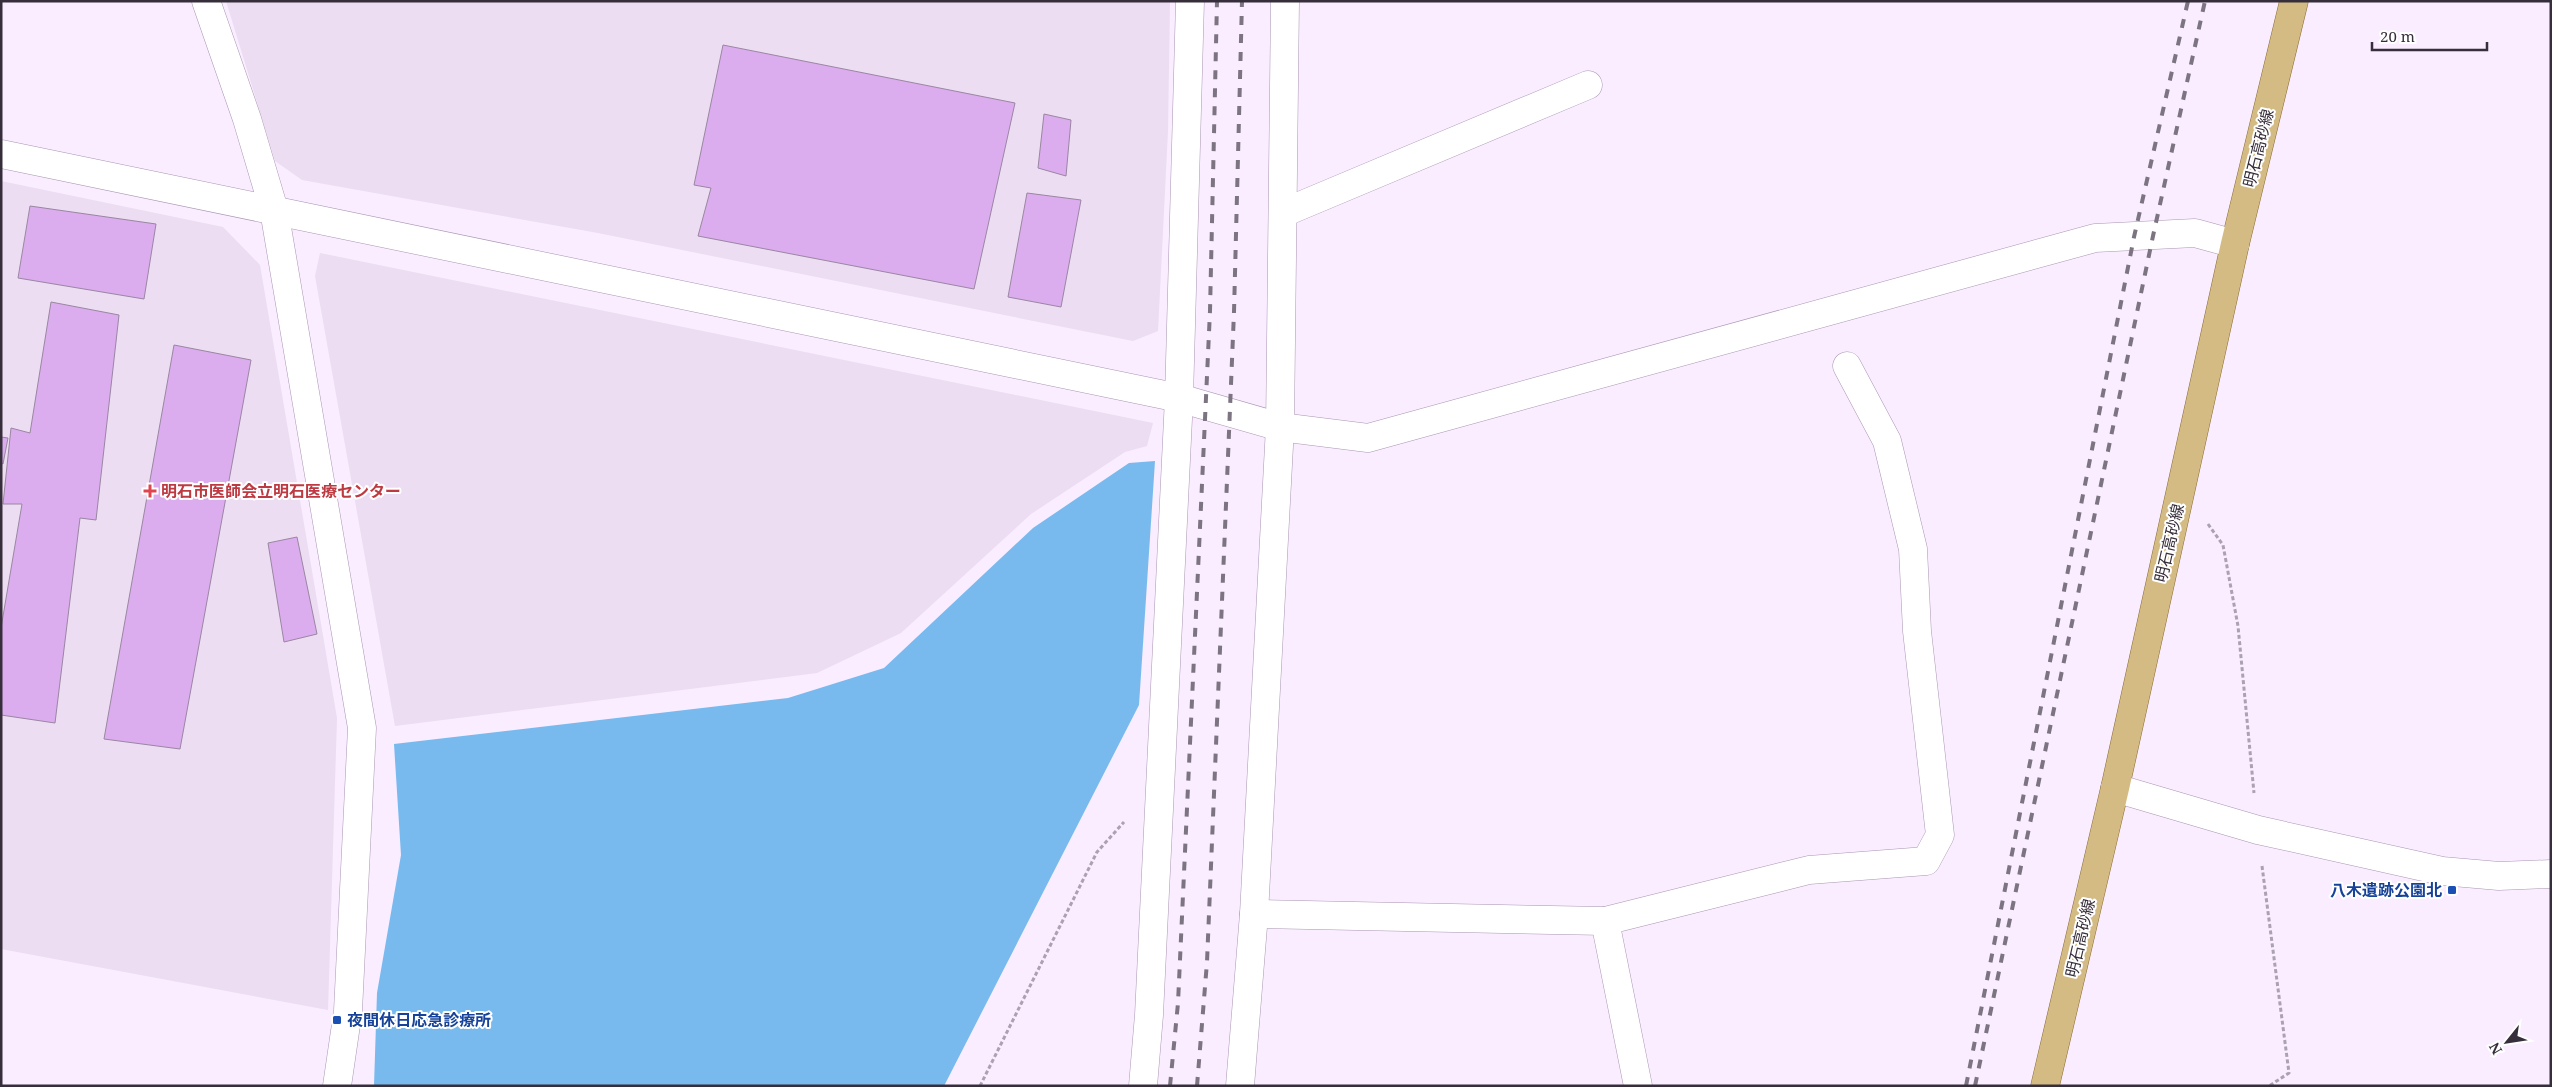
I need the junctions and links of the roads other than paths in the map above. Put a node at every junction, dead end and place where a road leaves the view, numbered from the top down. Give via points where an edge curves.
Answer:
1 (206, 1) edge
2 (1190, 1) edge
3 (1285, 1) edge
4 (2294, 1) edge
5 (1588, 85) dead end
6 (1, 154) edge
7 (274, 210) junction
8 (1283, 213) junction
9 (2235, 244) junction
10 (1847, 366) dead end
11 (1180, 398) junction
12 (1280, 427) junction
13 (2115, 788) junction
14 (2551, 874) edge
15 (1254, 914) junction
16 (1605, 921) junction
17 (337, 1086) edge
18 (1142, 1086) edge
19 (1240, 1086) edge
20 (1638, 1086) edge
21 (2045, 1086) edge

1 - 7 street
2 - 11 street
3 - 8 street
4 - 9 main road, 明石高砂線
5 - 8 street
6 - 7 street
7 - 11 street
7 - 17 street via 362,728 348,1011
8 - 12 street
9 - 12 street via 2195,234 2096,238 1368,438
9 - 13 main road, 明石高砂線
10 - 16 street via 1887,441 1913,549 1917,630 1940,835 1926,861 1809,870
11 - 12 street
11 - 18 street via 1149,1015
12 - 15 street
13 - 14 street via 2258,830 2442,870 2499,876
13 - 21 main road, 明石高砂線
15 - 16 street
15 - 19 street
16 - 20 street

